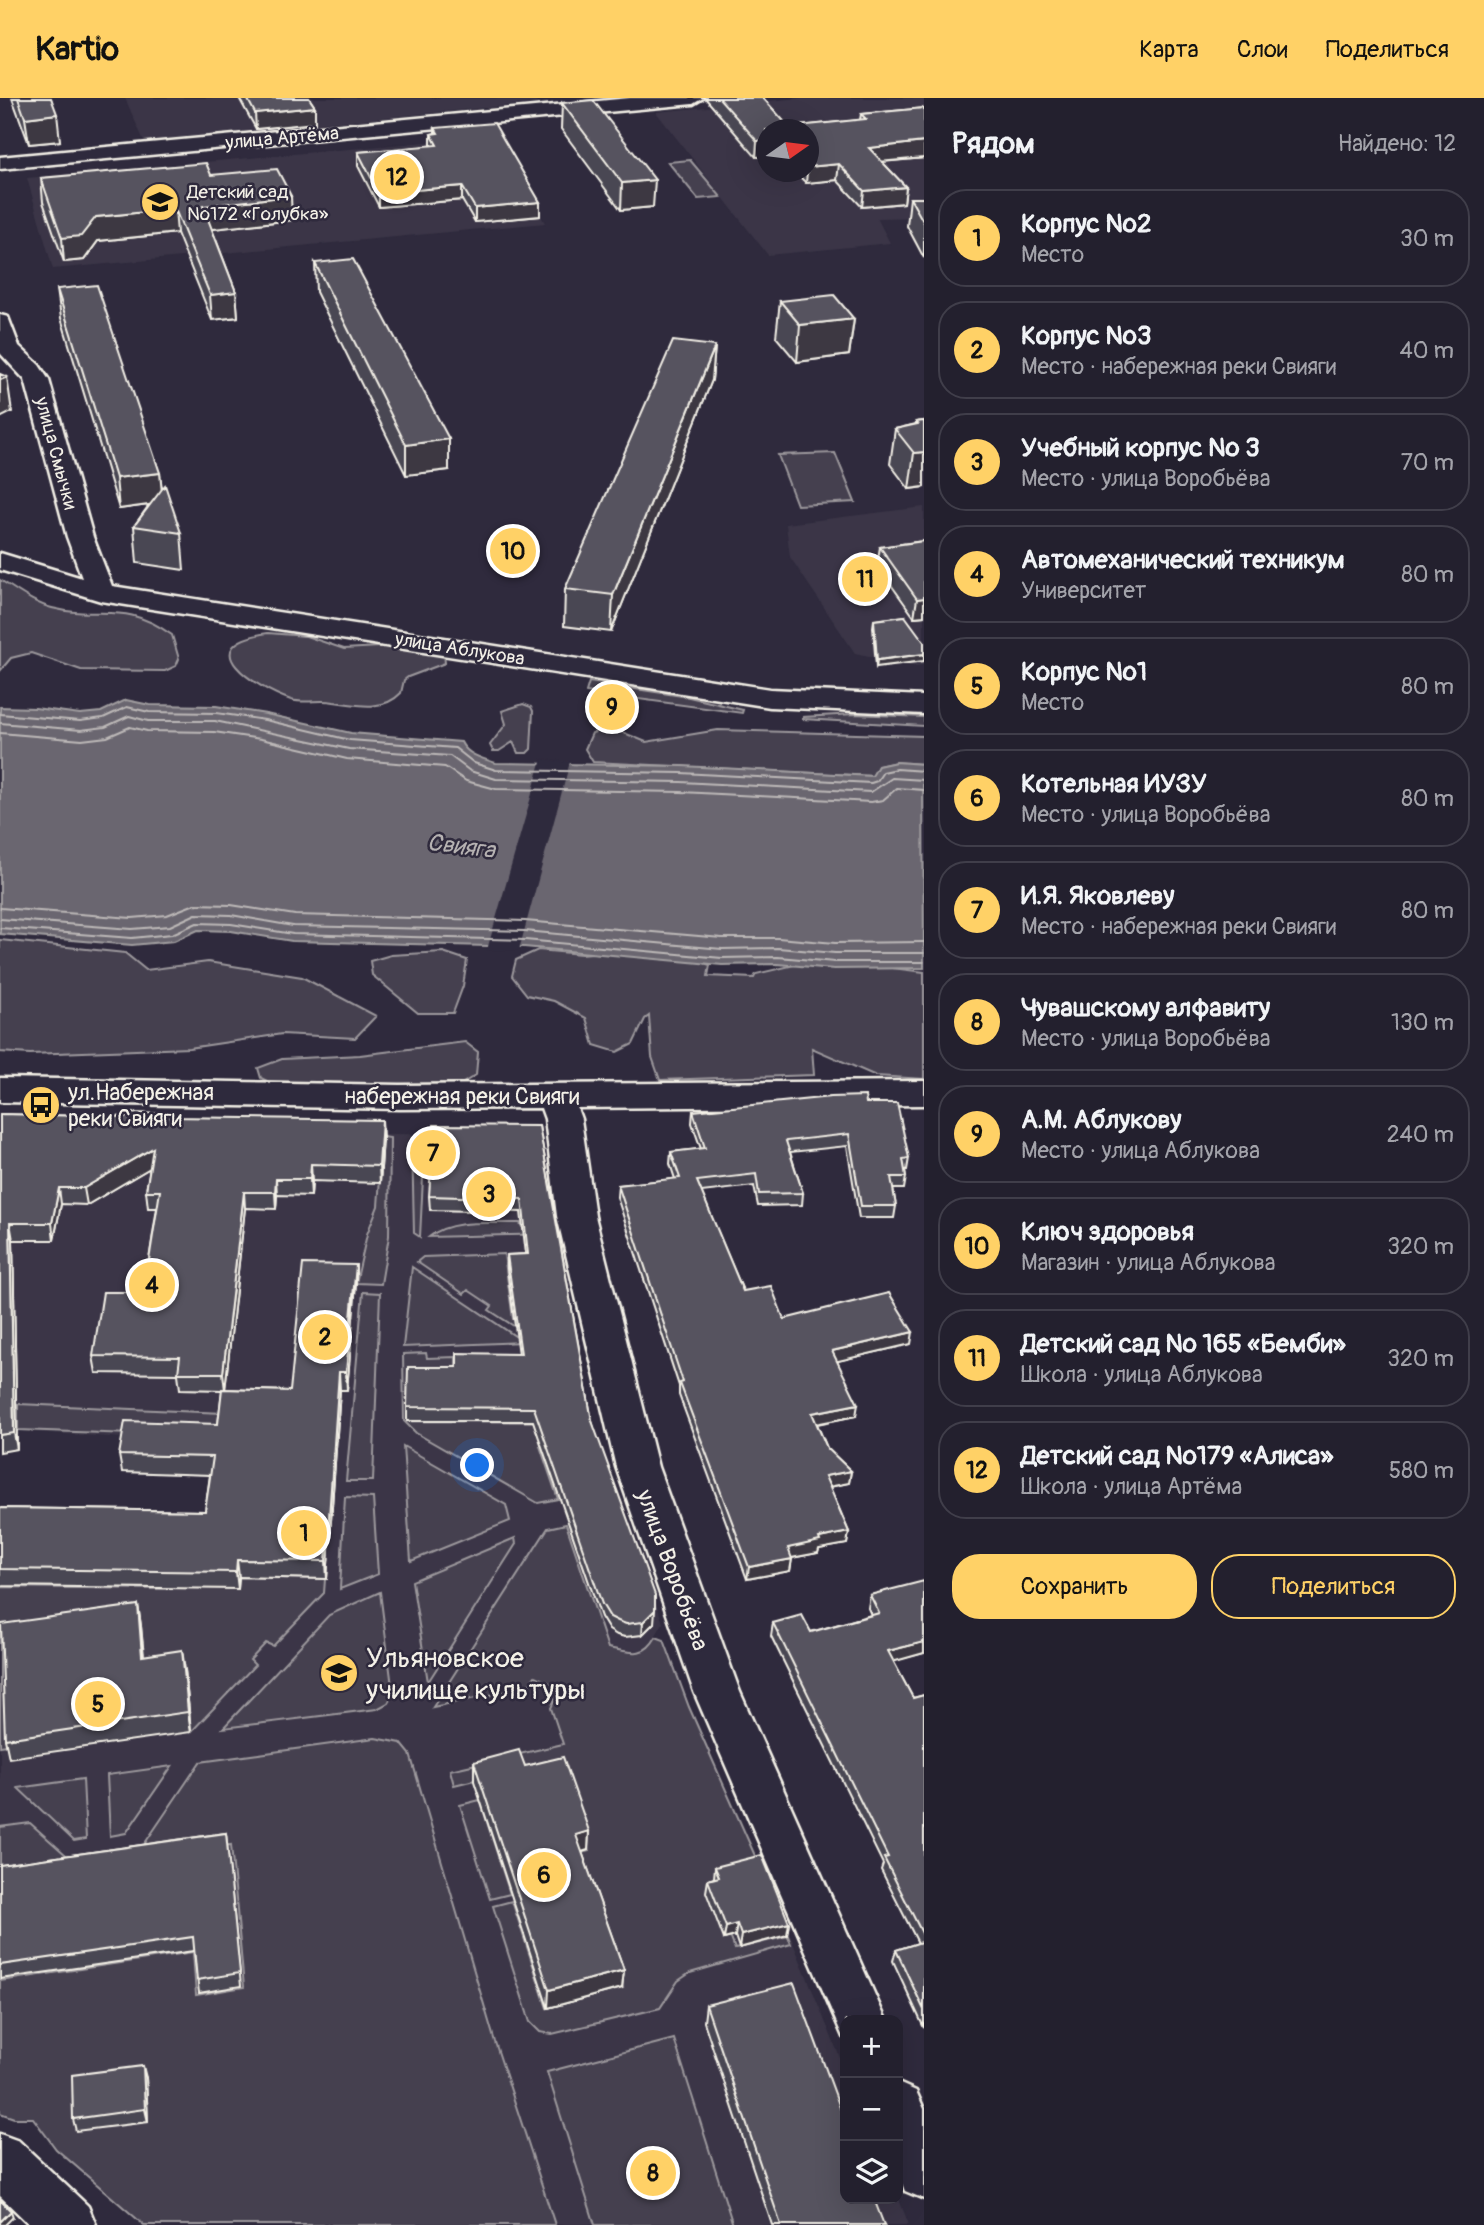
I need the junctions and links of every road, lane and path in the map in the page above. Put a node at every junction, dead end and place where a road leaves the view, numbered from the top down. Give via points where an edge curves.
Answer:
1 (693, 98) edge
2 (559, 104) edge
3 (0, 163) edge
4 (0, 322) edge
5 (0, 561) edge
6 (102, 593) junction
7 (924, 705) edge
8 (0, 1090) edge
9 (924, 1093) edge
10 (555, 1097) junction
11 (859, 2015) edge
12 (903, 2121) edge
13 (0, 2160) edge
14 (924, 2172) edge
15 (69, 2225) edge

1 - 2 street, улица Артёма
2 - 3 street, улица Артёма
4 - 6 street, улица Смычки via 8,348 37,380 80,537
5 - 6 street, улица Аблукова
6 - 7 street, улица Аблукова via 770,698
8 - 10 street, набережная реки Свияги
9 - 10 street, набережная реки Свияги
10 - 11 street, улица Воробьёва via 563,1119 576,1216 637,1467 717,1692
12 - 14 street
13 - 15 street

